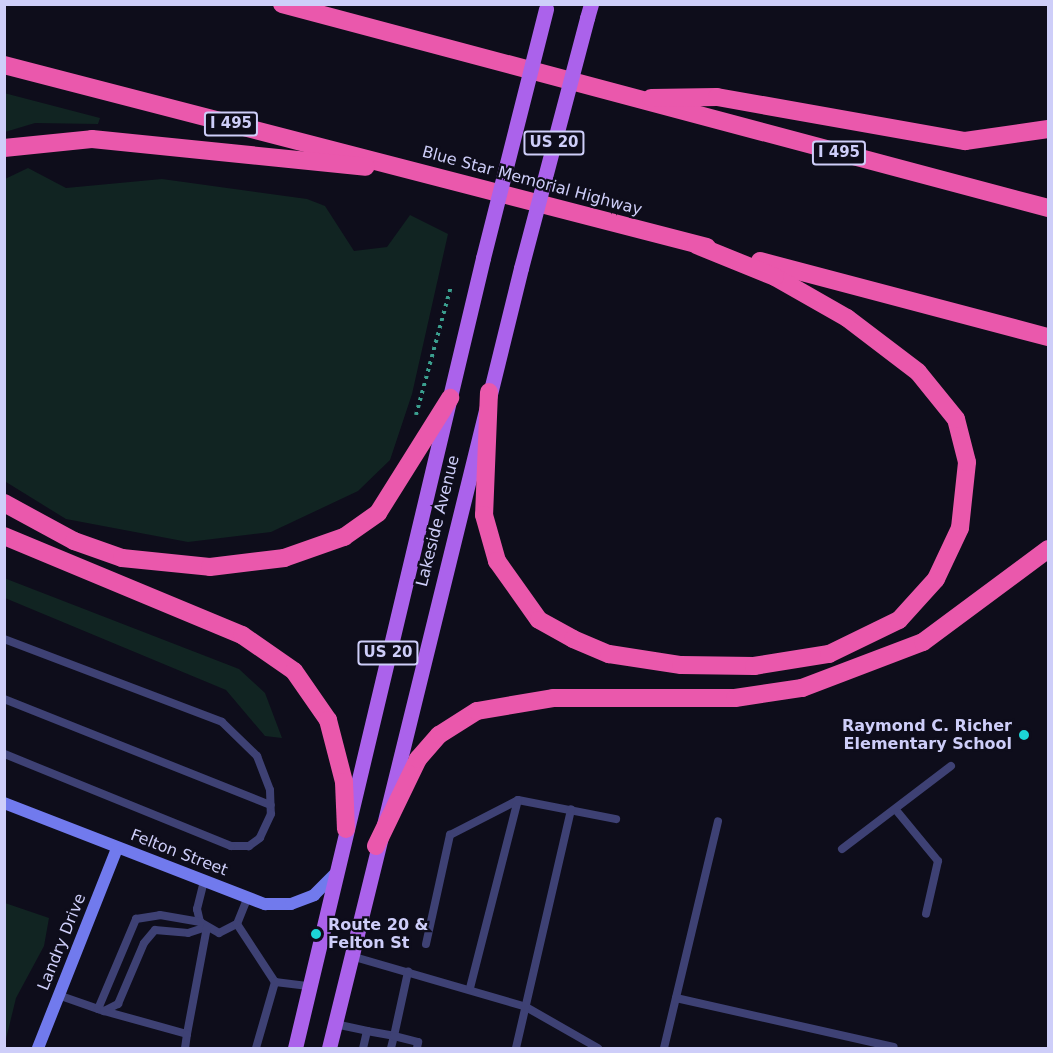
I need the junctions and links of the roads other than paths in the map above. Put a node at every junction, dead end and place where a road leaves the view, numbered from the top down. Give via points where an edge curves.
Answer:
1 (286, 5) edge
2 (547, 7) edge
3 (589, 11) edge
4 (4, 65) edge
5 (630, 98) junction
6 (1048, 129) edge
7 (4, 148) edge
8 (458, 182) junction
9 (1048, 208) edge
10 (696, 244) junction
11 (1048, 337) edge
12 (489, 392) junction
13 (450, 398) junction
14 (4, 503) edge
15 (4, 536) edge
16 (1048, 549) edge
17 (4, 639) edge
18 (4, 699) edge
19 (4, 754) edge
20 (951, 766) dead end
21 (518, 800) junction
22 (4, 803) edge
23 (271, 805) junction
24 (571, 809) junction
25 (896, 810) junction
26 (616, 819) dead end
27 (718, 821) dead end
28 (346, 829) junction
29 (376, 846) junction
30 (117, 848) junction
31 (842, 849) dead end
32 (336, 873) junction
33 (204, 881) junction
34 (248, 897) junction
35 (926, 914) dead end
36 (237, 924) junction
37 (203, 925) junction
38 (426, 944) dead end
39 (351, 956) junction
40 (408, 972) junction
41 (275, 982) junction
42 (309, 986) junction
43 (470, 988) junction
44 (58, 995) junction
45 (676, 998) junction
46 (526, 1007) junction
47 (101, 1010) junction
48 (335, 1024) junction
49 (366, 1031) junction
50 (187, 1034) junction
51 (394, 1036) junction
52 (894, 1047) dead end
53 (38, 1048) edge
54 (185, 1048) edge
55 (256, 1048) edge
56 (295, 1048) edge
57 (329, 1048) edge
58 (363, 1048) edge
59 (391, 1048) edge
60 (417, 1048) edge
61 (516, 1048) edge
62 (597, 1048) edge
63 (664, 1048) edge

1 - 5 highway, I 495
2 - 13 main road, Lakeside Avenue / US 20, bridge
3 - 12 main road, Lakeside Avenue / US 20, bridge
4 - 8 highway, Blue Star Memorial Highway / I 495
5 - 6 highway via 717,97 965,141
5 - 9 highway, I 495
7 - 8 highway via 61,139 123,141
8 - 10 highway, Blue Star Memorial Highway / I 495
10 - 11 highway, Blue Star Memorial Highway / I 495
10 - 12 highway via 775,278 846,318 918,372 956,419 968,477 960,528 936,579 899,620 829,654 754,666 681,665 609,654 573,639 539,620 497,561 484,515
12 - 29 main road, Lakeside Avenue / US 20
13 - 14 highway via 378,513 344,537 284,558 210,567 122,558 74,541
13 - 28 main road, Lakeside Avenue / US 20
15 - 28 highway via 242,635 294,670 327,717 344,782
16 - 29 highway via 923,642 802,688 735,698 553,698 477,711 439,735 418,759
17 - 23 lane via 222,722 256,756
18 - 23 lane
19 - 23 lane via 231,846 249,846 260,838
20 - 25 lane
21 - 24 lane
21 - 38 lane via 450,835
21 - 43 lane
22 - 30 street, Felton Street
24 - 26 lane
24 - 46 lane
25 - 31 lane
25 - 35 lane via 938,861
27 - 45 lane
28 - 32 main road, Lakeside Avenue / US 20
29 - 39 main road, Lakeside Avenue / US 20
30 - 33 street, Felton Street
30 - 44 street, Landry Drive
32 - 34 street, Felton Street via 314,896 291,904 265,904
32 - 42 main road, Lakeside Avenue / US 20
33 - 34 street, Felton Street
33 - 37 lane via 197,909
34 - 36 lane
36 - 37 lane via 219,933
36 - 41 lane
37 - 47 lane via 188,933 155,930 144,943 118,1004
37 - 47 lane via 160,915 136,919
37 - 50 lane
39 - 40 lane
39 - 48 main road, Lakeside Avenue / US 20
40 - 43 lane
40 - 51 lane
41 - 42 lane
41 - 55 lane
42 - 56 main road, Lakeside Avenue / US 20
43 - 46 lane
44 - 47 lane
44 - 53 street, Landry Drive
45 - 52 lane
45 - 63 lane
46 - 61 lane
46 - 62 lane
47 - 50 lane
48 - 49 lane
48 - 57 main road, Lakeside Avenue / US 20
49 - 51 lane
49 - 58 lane
50 - 54 lane
51 - 59 lane
51 - 60 lane via 418,1042

